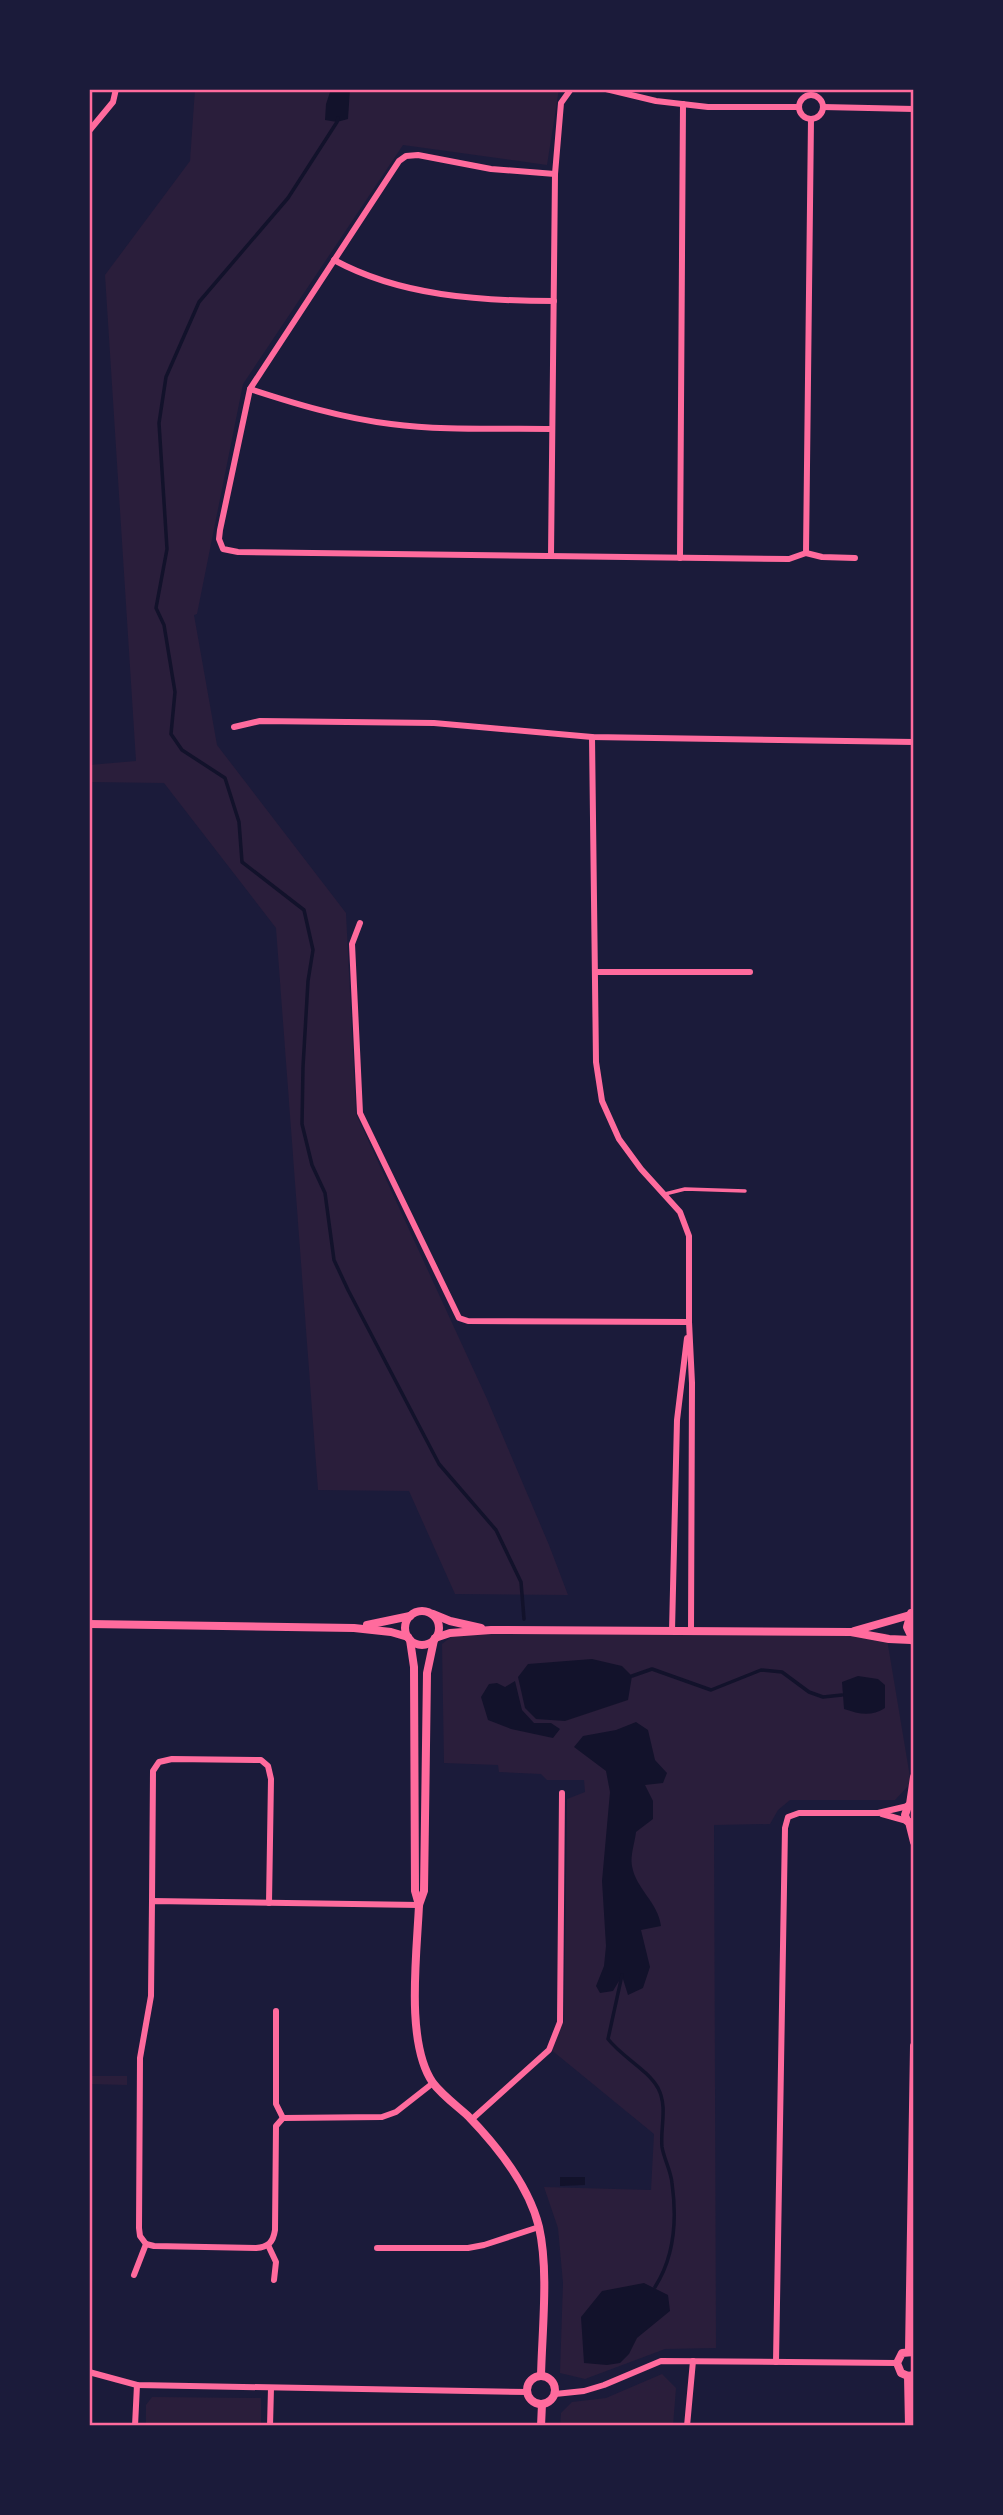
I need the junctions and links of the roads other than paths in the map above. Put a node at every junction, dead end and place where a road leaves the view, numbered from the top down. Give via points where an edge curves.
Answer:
1 (116, 89) edge
2 (571, 89) edge
3 (606, 89) edge
4 (811, 92) edge
5 (683, 104) junction
6 (799, 107) junction
7 (823, 107) junction
8 (914, 109) edge
9 (811, 119) junction
10 (89, 131) edge
11 (555, 174) junction
12 (334, 260) junction
13 (554, 301) junction
14 (250, 388) junction
15 (552, 429) junction
16 (806, 554) junction
17 (551, 556) junction
18 (680, 558) junction
19 (855, 558) dead end
20 (234, 727) dead end
21 (592, 737) junction
22 (914, 742) edge
23 (360, 923) dead end
24 (596, 972) junction
25 (750, 972) dead end
26 (745, 1191) dead end
27 (665, 1194) junction
28 (689, 1322) junction
29 (676, 1499) junction
30 (691, 1499) junction
31 (913, 1610) edge
32 (429, 1612) junction
33 (410, 1615) junction
34 (89, 1624) edge
35 (354, 1628) junction
36 (491, 1630) junction
37 (672, 1631) junction
38 (691, 1631) junction
39 (851, 1632) junction
40 (409, 1639) junction
41 (435, 1639) junction
42 (913, 1643) edge
43 (914, 1777) edge
44 (562, 1793) dead end
45 (911, 1804) edge
46 (878, 1813) junction
47 (910, 1823) edge
48 (914, 1842) edge
49 (152, 1901) junction
50 (269, 1903) junction
51 (419, 1905) junction
52 (276, 2011) dead end
53 (914, 2046) edge
54 (433, 2083) junction
55 (283, 2118) junction
56 (471, 2120) junction
57 (539, 2227) junction
58 (146, 2244) junction
59 (268, 2245) junction
60 (377, 2248) dead end
61 (134, 2275) dead end
62 (274, 2280) dead end
63 (912, 2351) edge
64 (693, 2361) junction
65 (776, 2362) junction
66 (897, 2363) junction
67 (89, 2372) edge
68 (541, 2376) junction
69 (911, 2376) edge
70 (137, 2385) junction
71 (271, 2388) junction
72 (527, 2392) junction
73 (555, 2393) junction
74 (542, 2404) junction
75 (135, 2426) edge
76 (270, 2426) edge
77 (541, 2426) edge
78 (687, 2426) edge
79 (909, 2426) edge

1 - 10 street via 113,102
2 - 11 street via 561,103
3 - 5 street
4 - 6 street
4 - 7 street
5 - 6 street
5 - 18 street
6 - 9 street via 801,114
7 - 8 street
7 - 9 street
9 - 16 street
11 - 12 street via 406,156
11 - 13 street
12 - 13 street via 355,271 438,293
12 - 14 street
13 - 15 street
14 - 15 street via 312,409 391,424
14 - 17 street via 220,530 223,549
15 - 17 street
16 - 18 street via 789,559
16 - 19 street
17 - 18 street
20 - 21 street via 260,721 434,723
21 - 22 street
21 - 24 street
23 - 28 street via 352,944 360,1113 459,1318
24 - 25 street
24 - 27 street via 596,1062 602,1101 640,1169
26 - 27 lane via 685,1189
27 - 28 street via 680,1212 689,1236
28 - 29 street via 677,1420
28 - 30 street
29 - 30 street
29 - 37 street
30 - 38 street
31 - 39 street
31 - 42 street via 907,1627
32 - 33 street
32 - 36 street
32 - 41 street via 438,1624
33 - 35 street
33 - 40 street via 405,1624
34 - 35 street
35 - 40 street
36 - 37 street
36 - 41 street via 450,1633
37 - 38 street
38 - 39 street
39 - 42 street
40 - 41 street via 419,1644
40 - 51 street via 414,1667 415,1891
41 - 51 street via 427,1673 424,1891
43 - 45 street
44 - 56 street via 560,2022 549,2050
45 - 46 street
45 - 47 street via 905,1815
46 - 47 street
46 - 65 street via 799,1813 788,1817 785,1828
47 - 48 street
49 - 50 street
49 - 50 street via 153,1771 159,1762 261,1760 271,1779
49 - 58 street via 151,1996 140,2058 139,2228
50 - 51 street
51 - 54 street via 415,2016 417,2039
52 - 55 street via 276,2104
53 - 63 street
54 - 55 street via 396,2112 382,2117
54 - 56 street
55 - 59 street via 276,2126 275,2230
56 - 57 street via 509,2166
57 - 60 street via 468,2248
57 - 68 street via 543,2259
58 - 59 street
58 - 61 street
59 - 62 street via 276,2262
63 - 66 street via 902,2353
64 - 65 street
64 - 73 street via 661,2361 594,2388
64 - 78 street
65 - 66 street
66 - 69 street via 898,2370
67 - 70 street
68 - 72 street via 529,2383
68 - 73 street via 553,2383
69 - 79 street
70 - 71 street
70 - 75 street
71 - 72 street
71 - 76 street
72 - 74 street
73 - 74 street via 550,2402
74 - 77 street

